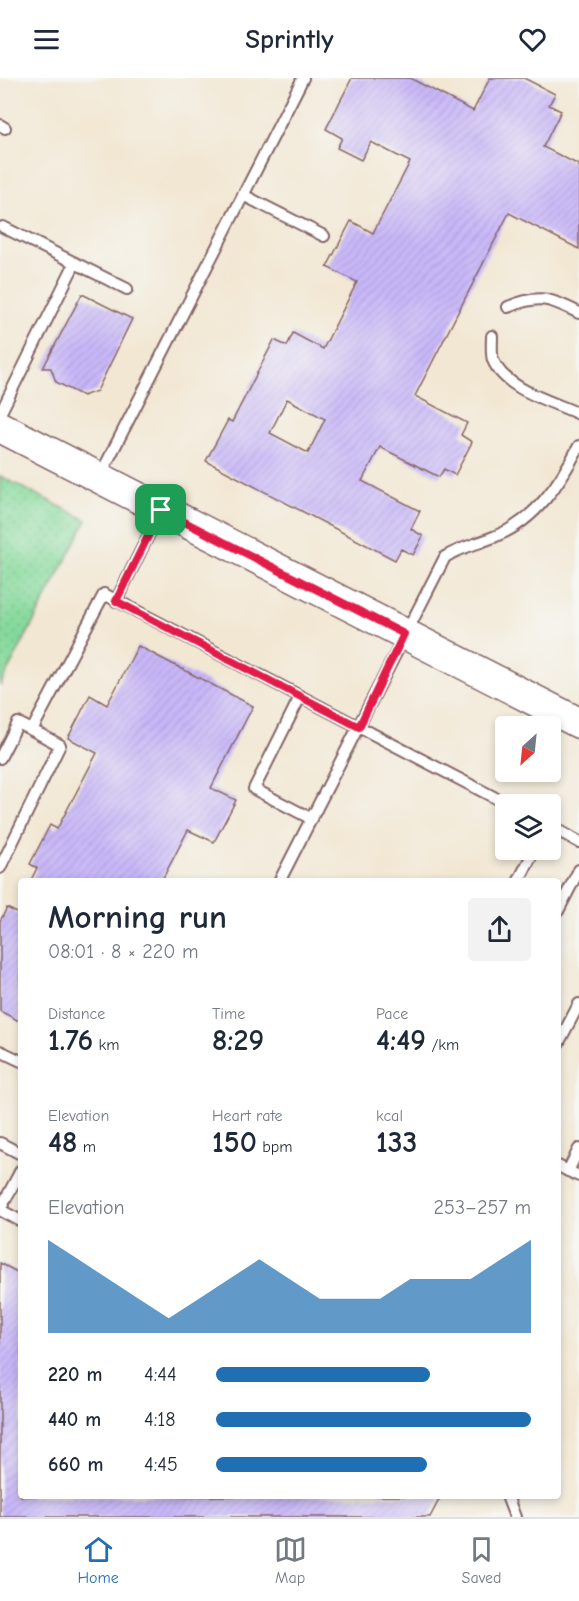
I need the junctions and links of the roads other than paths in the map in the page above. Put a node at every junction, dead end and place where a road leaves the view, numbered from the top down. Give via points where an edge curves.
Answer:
1 (303, 78) edge
2 (243, 195) junction
3 (3, 227) dead end
4 (324, 236) dead end
5 (75, 263) junction
6 (127, 290) dead end
7 (508, 307) dead end
8 (579, 313) edge
9 (492, 336) dead end
10 (0, 414) edge
11 (579, 414) edge
12 (0, 427) edge
13 (579, 446) edge
14 (99, 478) junction
15 (161, 510) junction
16 (116, 601) junction
17 (404, 634) junction
18 (300, 697) junction
19 (579, 723) edge
20 (359, 727) junction
21 (32, 730) junction
22 (0, 758) edge
23 (495, 798) edge
24 (312, 819) junction
25 (561, 832) edge
26 (579, 842) edge
27 (529, 860) edge
28 (0, 868) edge
29 (579, 870) edge
30 (281, 878) edge
31 (520, 878) edge
32 (561, 905) edge
33 (579, 1004) edge
34 (561, 1038) edge
35 (0, 1051) edge
36 (18, 1060) edge
37 (0, 1143) edge
38 (579, 1149) edge
39 (18, 1152) edge
40 (563, 1168) edge
41 (18, 1176) edge
42 (579, 1176) edge
43 (0, 1210) edge
44 (18, 1219) edge
45 (508, 1499) edge
46 (514, 1517) edge

1 - 2 lane
2 - 4 lane
2 - 14 lane
3 - 5 lane
5 - 6 lane
5 - 10 lane
7 - 8 lane via 530,298 548,300
9 - 11 lane via 493,359 504,375
12 - 14 main road
13 - 17 lane via 543,504 499,535 459,548 445,557
14 - 15 main road
15 - 16 lane
15 - 17 main road
16 - 18 lane
16 - 21 lane via 104,594
17 - 19 main road
17 - 20 lane
18 - 20 lane
18 - 24 lane via 254,789
20 - 23 lane
20 - 24 lane
21 - 22 lane via 18,723
21 - 28 lane via 60,745
24 - 30 lane
25 - 26 lane
27 - 31 lane
29 - 32 lane
33 - 34 lane
35 - 36 lane
37 - 39 lane
38 - 40 lane
40 - 42 lane
41 - 43 lane
43 - 44 lane
45 - 46 lane

